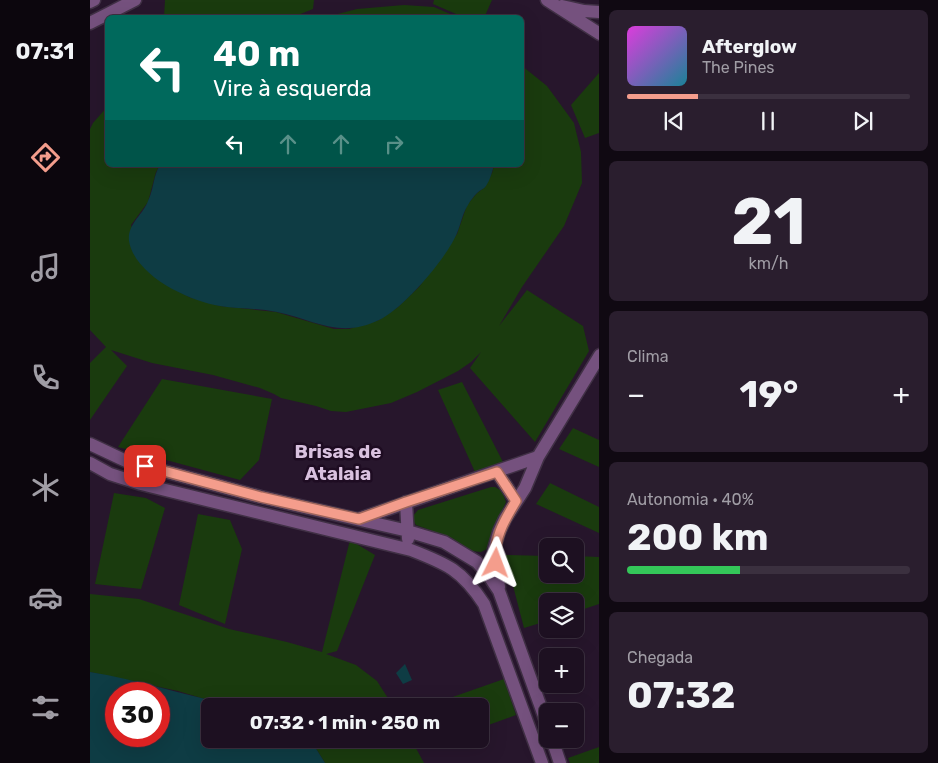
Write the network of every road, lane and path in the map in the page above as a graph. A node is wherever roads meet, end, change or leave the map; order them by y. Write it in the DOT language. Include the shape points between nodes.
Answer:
graph roads {
  1 [pos="94,0"];
  2 [pos="135,0"];
  3 [pos="90,2"];
  4 [pos="551,2"];
  5 [pos="599,12"];
  6 [pos="105,15"];
  7 [pos="106,15"];
  8 [pos="90,23"];
  9 [pos="599,34"];
  10 [pos="599,355"];
  11 [pos="90,444"];
  12 [pos="538,457"];
  13 [pos="90,463"];
  14 [pos="497,472"];
  15 [pos="516,501"];
  16 [pos="406,502"];
  17 [pos="359,519"];
  18 [pos="407,531"];
  19 [pos="494,549"];
  20 [pos="411,550"];
  21 [pos="477,562"];
  22 [pos="456,571"];
  23 [pos="499,591"];
  24 [pos="539,703"];
  25 [pos="555,748"];
  26 [pos="542,763"];
  27 [pos="560,763"];
  1 -- 3 [label="street"];
  2 -- 7 [label="street"];
  4 -- 5 [label="street"];
  4 -- 9 [label="street"];
  6 -- 8 [label="street"];
  10 -- 12 [label="street"];
  11 -- 17 [label="street" via="126,461"];
  12 -- 14 [label="street"];
  12 -- 15 [label="street"];
  13 -- 20 [label="street" via="110,474 141,484"];
  14 -- 15 [label="street"];
  14 -- 16 [label="street"];
  15 -- 19 [label="street"];
  16 -- 17 [label="street"];
  16 -- 18 [label="street"];
  17 -- 18 [label="street"];
  18 -- 20 [label="street"];
  18 -- 21 [label="street" via="444,542"];
  19 -- 21 [label="street"];
  19 -- 23 [label="street"];
  20 -- 22 [label="street"];
  21 -- 22 [label="street"];
  21 -- 23 [label="street"];
  22 -- 26 [label="street" via="474,588 484,604"];
  23 -- 24 [label="street"];
  25 -- 27 [label="street"];
}
